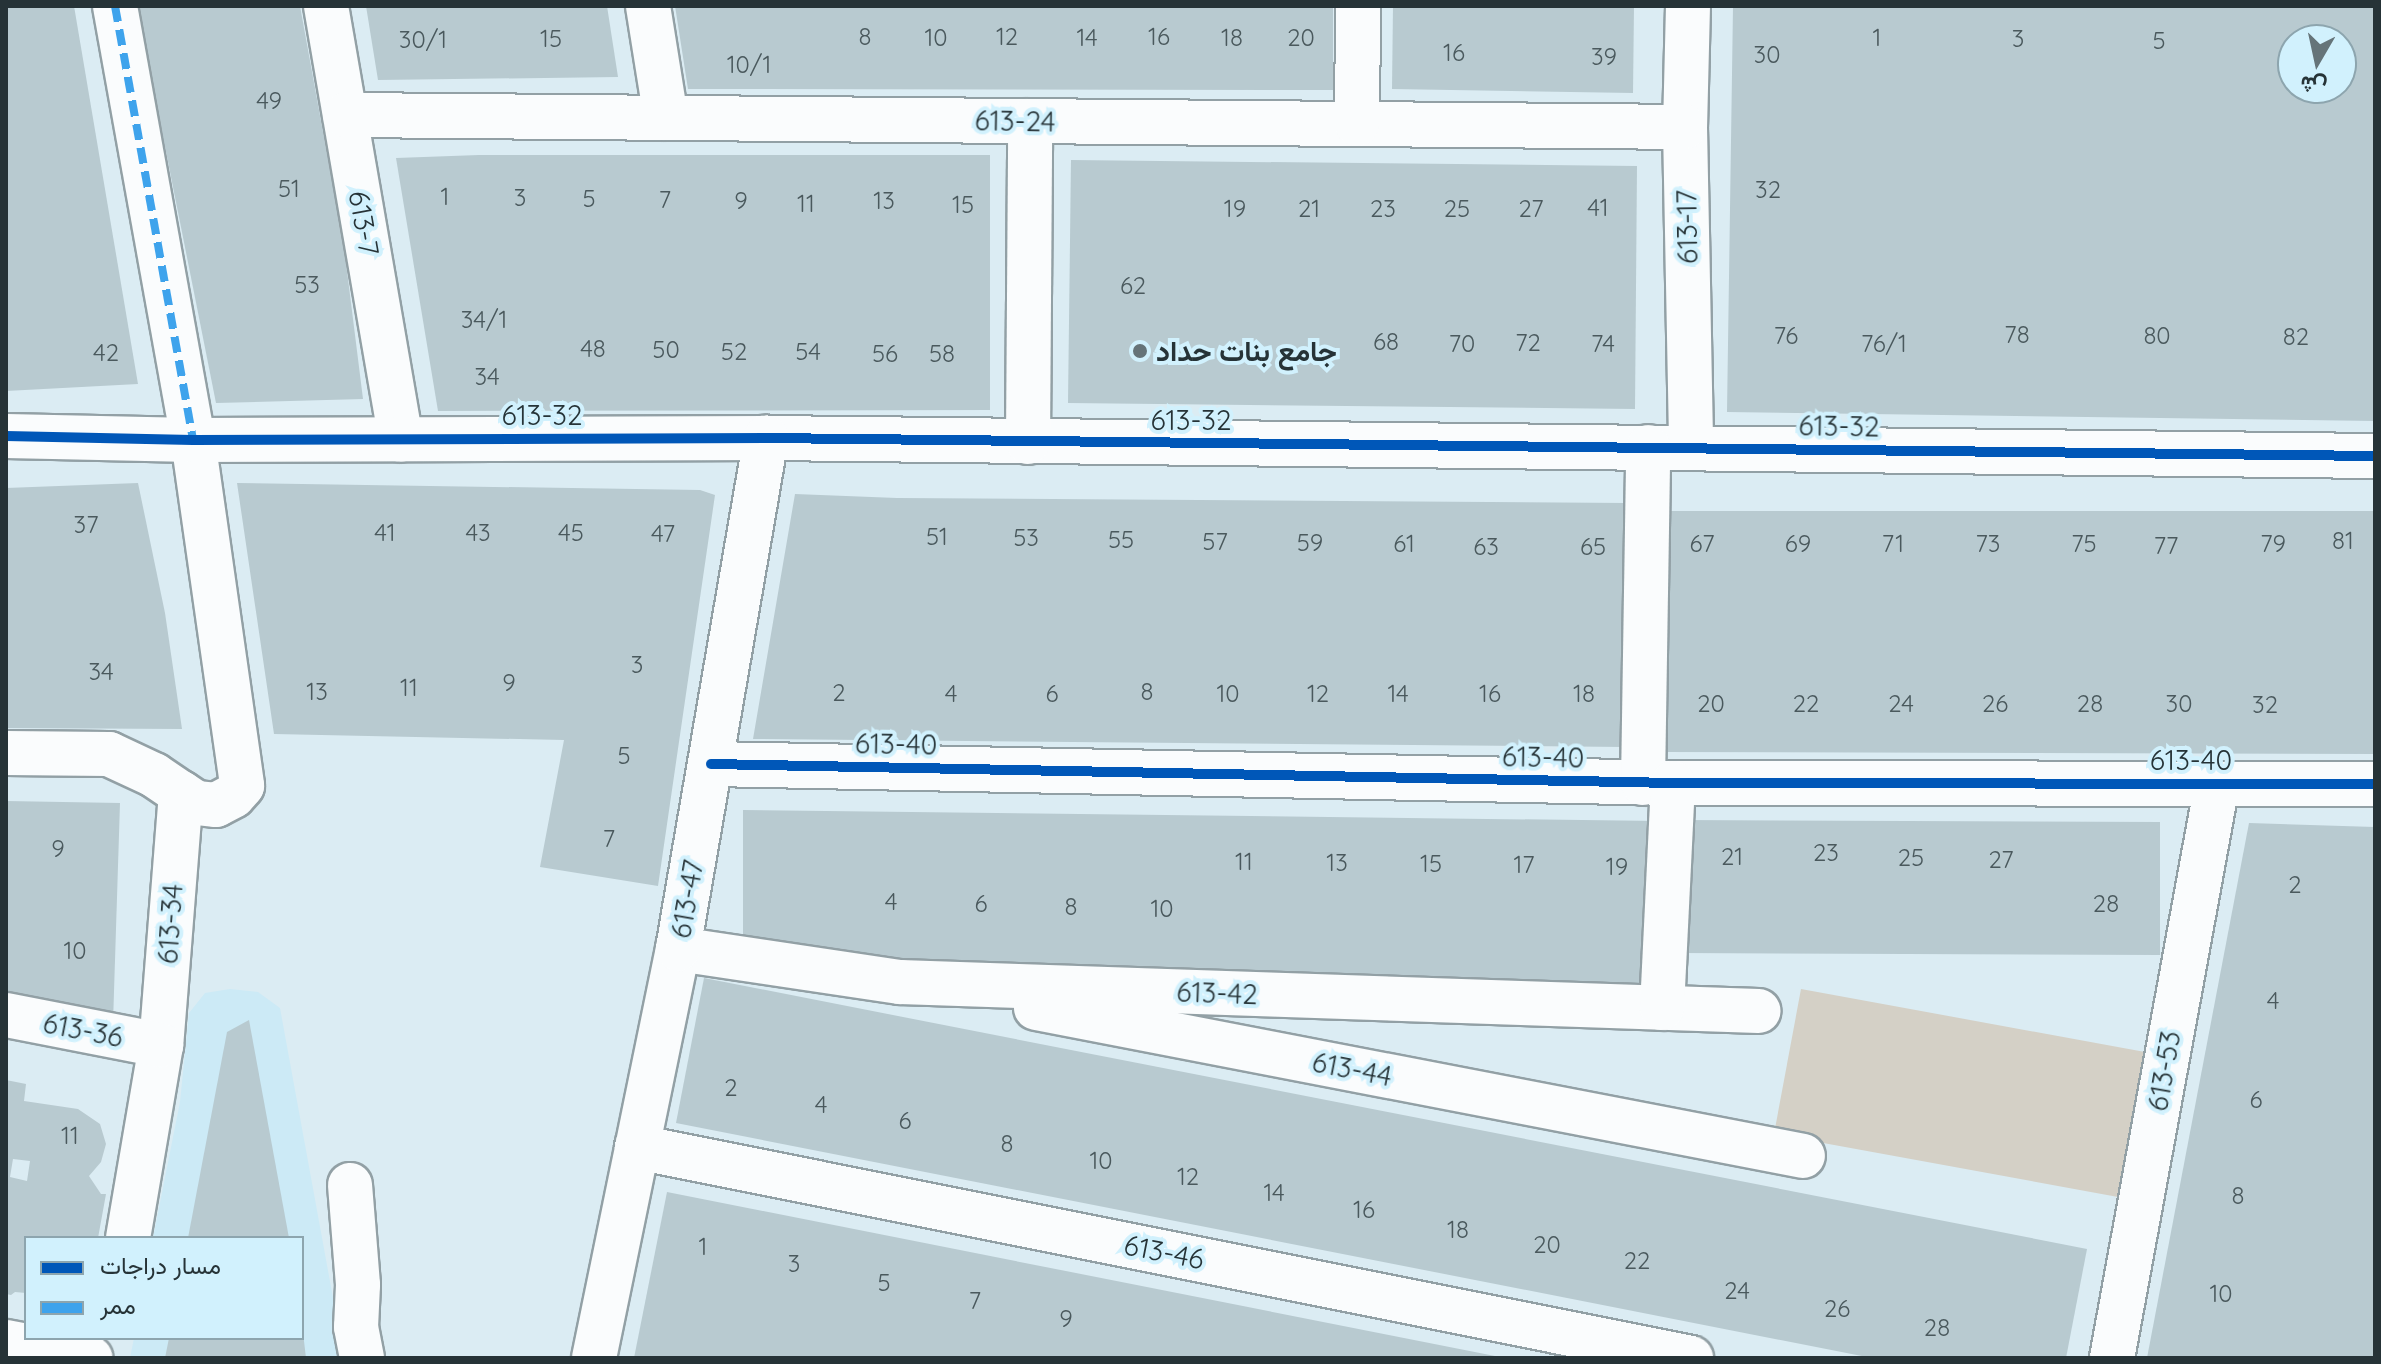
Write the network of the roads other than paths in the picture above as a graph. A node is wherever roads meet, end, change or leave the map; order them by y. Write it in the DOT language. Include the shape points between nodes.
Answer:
graph roads {
  1 [pos="115,6"];
  2 [pos="326,6"];
  3 [pos="648,6"];
  4 [pos="1358,6"];
  5 [pos="1688,6"];
  6 [pos="345,115"];
  7 [pos="666,118"];
  8 [pos="1030,121"];
  9 [pos="1357,124"];
  10 [pos="1685,127"];
  11 [pos="6,436"];
  12 [pos="766,438"];
  13 [pos="193,440"];
  14 [pos="401,440"];
  15 [pos="1028,442"];
  16 [pos="1670,448"];
  17 [pos="2375,456"];
  18 [pos="6,753"];
  19 [pos="711,764"];
  20 [pos="1658,783"];
  21 [pos="2217,784"];
  22 [pos="2375,784"];
  23 [pos="181,793"];
  24 [pos="678,949"];
  25 [pos="900,982"];
  26 [pos="1662,1008"];
  27 [pos="1759,1011"];
  28 [pos="6,1015"];
  29 [pos="161,1045"];
  30 [pos="637,1147"];
  31 [pos="1803,1156"];
  32 [pos="350,1185"];
  33 [pos="128,1236"];
  34 [pos="6,1342"];
  35 [pos="90,1358"];
  36 [pos="362,1358"];
  37 [pos="594,1358"];
  38 [pos="1691,1358"];
  39 [pos="2112,1358"];
  1 -- 13 [label="street"];
  2 -- 6 [label="street, 613-7"];
  3 -- 7 [label="street"];
  4 -- 9 [label="street"];
  5 -- 10 [label="street, 613-17"];
  6 -- 7 [label="street, 613-24"];
  6 -- 14 [label="street, 613-7"];
  7 -- 8 [label="street, 613-24"];
  8 -- 9 [label="street, 613-24"];
  8 -- 15 [label="street"];
  9 -- 10 [label="street, 613-24"];
  10 -- 16 [label="street, 613-17"];
  11 -- 13 [label="street, 613-32"];
  12 -- 14 [label="street, 613-32"];
  12 -- 15 [label="street, 613-32"];
  12 -- 19 [label="street, 613-47"];
  13 -- 14 [label="street, 613-32"];
  13 -- 23 [label="street" via="242,786 216,805 196,803"];
  15 -- 16 [label="street, 613-32"];
  16 -- 17 [label="street, 613-32"];
  16 -- 20 [label="street, 613-17"];
  18 -- 23 [label="street" via="109,754"];
  19 -- 20 [label="street, 613-40"];
  19 -- 24 [label="street, 613-47"];
  20 -- 21 [label="street, 613-40"];
  20 -- 26 [label="street, 613-17"];
  21 -- 22 [label="street, 613-40"];
  21 -- 39 [label="street, 613-53"];
  23 -- 29 [label="street, 613-34"];
  24 -- 25 [label="street, 613-42"];
  24 -- 30 [label="street, 613-47"];
  25 -- 26 [label="street, 613-42"];
  25 -- 31 [label="street, 613-44"];
  26 -- 27 [label="street, 613-42"];
  28 -- 29 [label="street, 613-36"];
  29 -- 33 [label="street, 613-34"];
  30 -- 37 [label="street, 613-47"];
  30 -- 38 [label="street, 613-46"];
  32 -- 36 [label="street"];
  34 -- 35 [label="street"];
}
